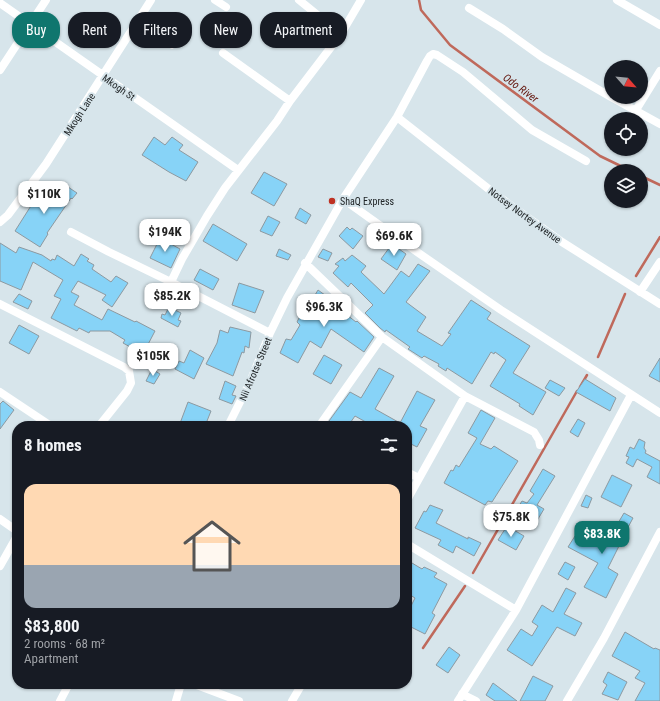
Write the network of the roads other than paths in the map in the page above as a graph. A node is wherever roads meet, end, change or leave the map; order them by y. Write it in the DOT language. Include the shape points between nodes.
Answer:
graph roads {
  1 [pos="46,0"];
  2 [pos="151,0"];
  3 [pos="215,0"];
  4 [pos="299,0"];
  5 [pos="361,0"];
  6 [pos="617,0"];
  7 [pos="0,3"];
  8 [pos="226,7"];
  9 [pos="469,8"];
  10 [pos="13,12"];
  11 [pos="38,12"];
  12 [pos="144,12"];
  13 [pos="314,12"];
  14 [pos="347,24"];
  15 [pos="660,25"];
  16 [pos="129,35"];
  17 [pos="60,45"];
  18 [pos="14,48"];
  19 [pos="330,48"];
  20 [pos="223,53"];
  21 [pos="0,70"];
  22 [pos="660,71"];
  23 [pos="103,76"];
  24 [pos="604,93"];
  25 [pos="290,101"];
  26 [pos="624,104"];
  27 [pos="636,110"];
  28 [pos="397,117"];
  29 [pos="660,124"];
  30 [pos="586,161"];
  31 [pos="238,170"];
  32 [pos="343,199"];
  33 [pos="0,222"];
  34 [pos="72,232"];
  35 [pos="660,262"];
  36 [pos="305,263"];
  37 [pos="171,282"];
  38 [pos="640,292"];
  39 [pos="0,304"];
  40 [pos="660,304"];
  41 [pos="270,333"];
  42 [pos="382,337"];
  43 [pos="0,392"];
  44 [pos="631,395"];
  45 [pos="465,396"];
  46 [pos="660,413"];
  47 [pos="44,421"];
  48 [pos="103,421"];
  49 [pos="230,421"];
  50 [pos="323,421"];
  51 [pos="540,445"];
  52 [pos="412,474"];
  53 [pos="420,478"];
  54 [pos="412,492"];
  55 [pos="0,519"];
  56 [pos="12,527"];
  57 [pos="660,532"];
  58 [pos="12,545"];
  59 [pos="412,547"];
  60 [pos="0,566"];
  61 [pos="516,610"];
  62 [pos="66,689"];
  63 [pos="180,689"];
  64 [pos="207,689"];
  65 [pos="299,689"];
  66 [pos="460,697"];
  67 [pos="60,701"];
  68 [pos="176,701"];
  69 [pos="239,701"];
  70 [pos="292,701"];
  71 [pos="476,701"];
  72 [pos="567,701"];
  1 -- 11 [label="street"];
  2 -- 12 [label="street, Mkogh Lane"];
  3 -- 8 [label="street"];
  4 -- 13 [label="street"];
  5 -- 14 [label="street"];
  6 -- 15 [label="street"];
  7 -- 10 [label="street, Mkogh St"];
  9 -- 24 [label="street" via="542,57"];
  16 -- 23 [label="street, Mkogh Lane"];
  17 -- 23 [label="street, Mkogh St"];
  18 -- 21 [label="street"];
  19 -- 25 [label="street"];
  20 -- 25 [label="street"];
  22 -- 27 [label="street"];
  23 -- 31 [label="street, Mkogh St"];
  23 -- 33 [label="street, Mkogh Lane" via="46,164"];
  25 -- 31 [label="street" via="277,122"];
  26 -- 27 [label="street"];
  27 -- 29 [label="street"];
  28 -- 30 [label="street, Nii Afrotse Street" via="433,54 462,72 532,130"];
  28 -- 32 [label="street, Nii Afrotse Street"];
  28 -- 38 [label="street, Notsey Nortey Avenue" via="495,194 562,242"];
  31 -- 37 [label="street" via="207,216"];
  32 -- 36 [label="street, Nii Afrotse Street"];
  32 -- 44 [label="street" via="476,293"];
  34 -- 37 [label="street"];
  35 -- 38 [label="street"];
  36 -- 41 [label="street, Nii Afrotse Street"];
  36 -- 42 [label="street"];
  37 -- 41 [label="street"];
  38 -- 40 [label="street, Notsey Nortey Avenue"];
  39 -- 48 [label="street" via="129,371 131,383 127,391"];
  41 -- 49 [label="street, Nii Afrotse Street"];
  42 -- 45 [label="street"];
  42 -- 50 [label="street"];
  43 -- 47 [label="street"];
  44 -- 46 [label="street"];
  44 -- 61 [label="street"];
  45 -- 51 [label="street" via="534,432"];
  45 -- 53 [label="street"];
  52 -- 53 [label="street"];
  53 -- 54 [label="street"];
  55 -- 56 [label="street"];
  57 -- 72 [label="street" via="604,638"];
  58 -- 60 [label="street"];
  59 -- 61 [label="street"];
  61 -- 66 [label="street"];
  62 -- 67 [label="street"];
  63 -- 68 [label="street"];
  64 -- 69 [label="street"];
  65 -- 70 [label="street"];
  66 -- 71 [label="street"];
}
